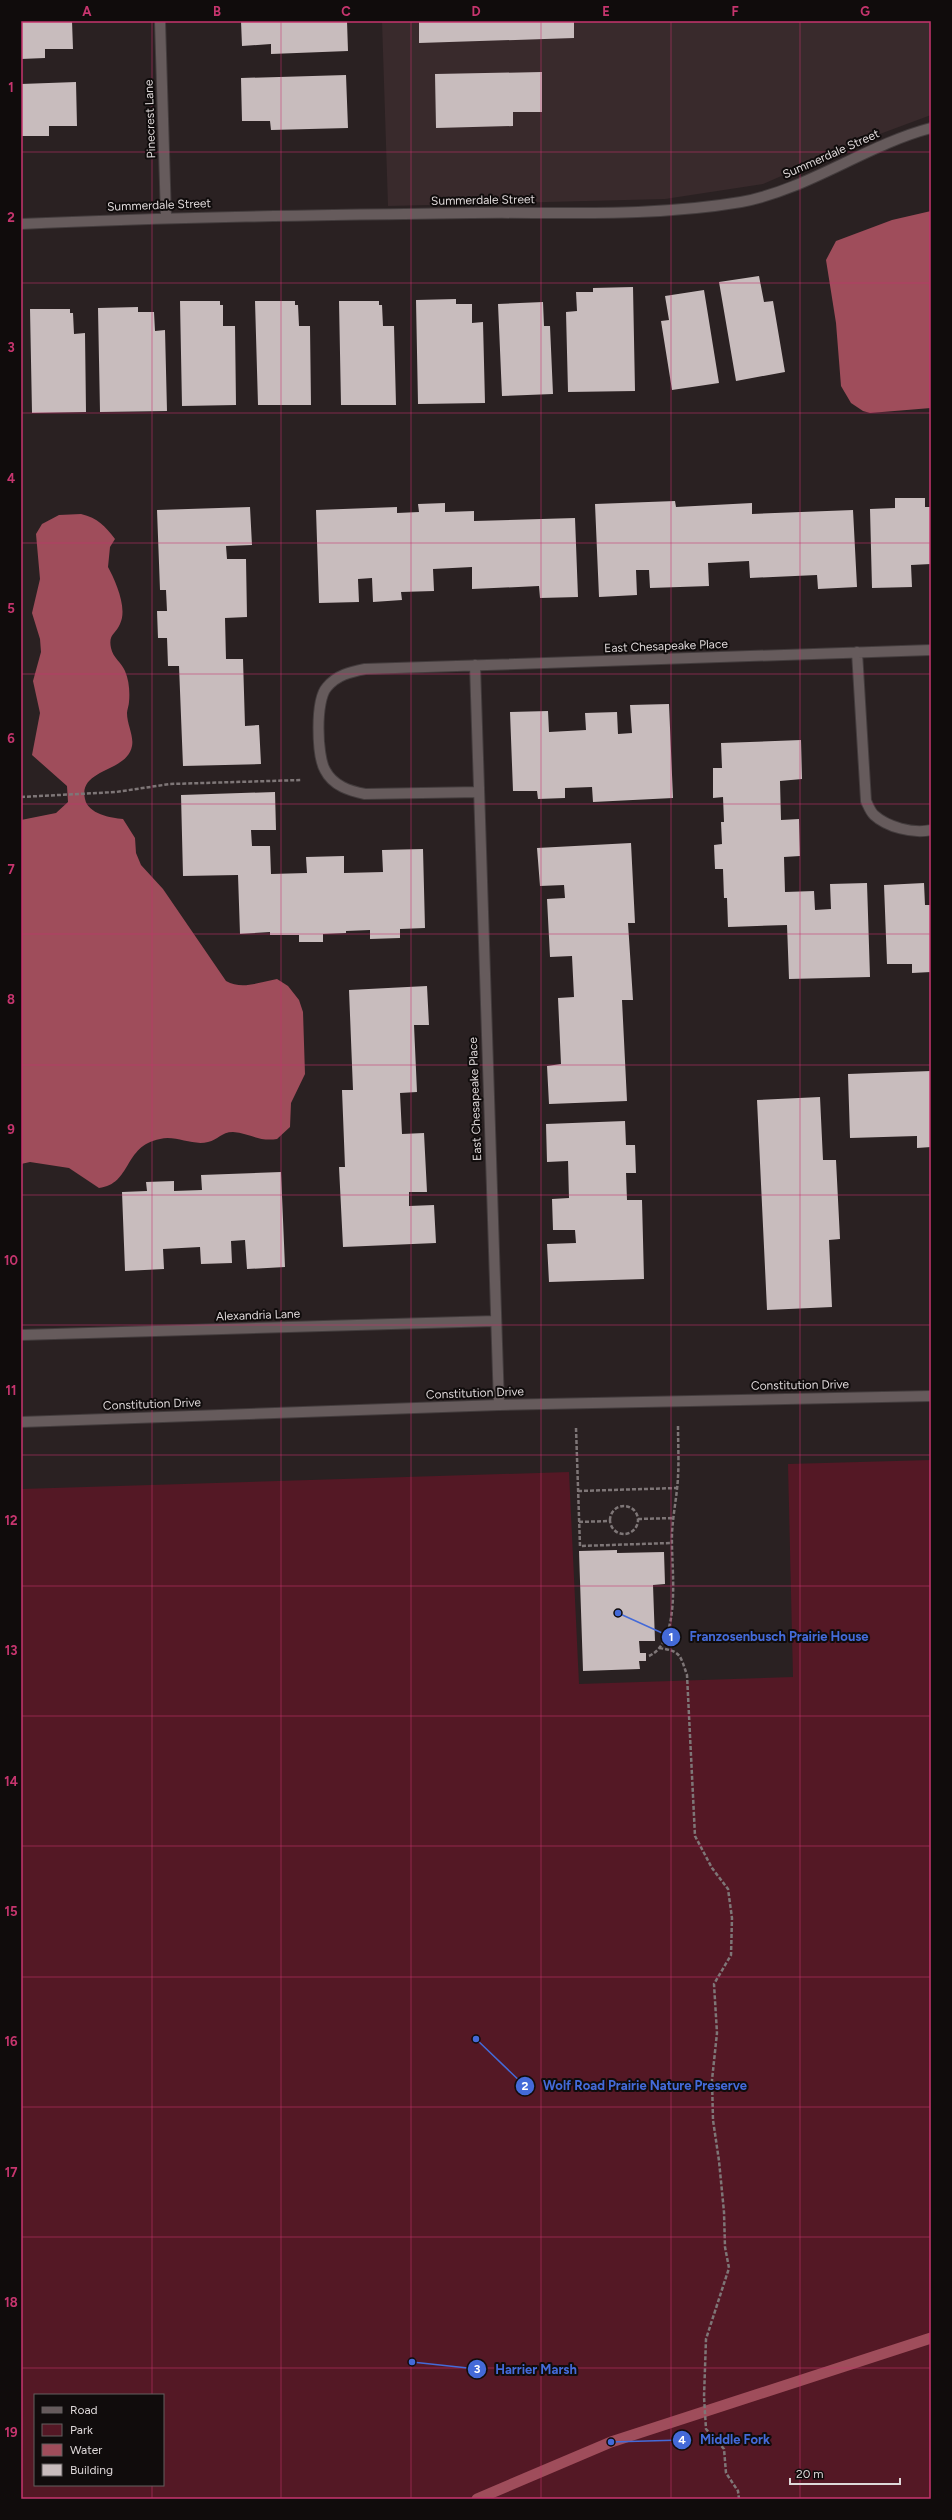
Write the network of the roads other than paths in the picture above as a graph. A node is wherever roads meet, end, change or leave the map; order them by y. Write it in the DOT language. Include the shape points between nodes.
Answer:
graph roads {
  1 [pos="160,21"];
  2 [pos="931,128"];
  3 [pos="166,217"];
  4 [pos="21,224"];
  5 [pos="931,650"];
  6 [pos="857,652"];
  7 [pos="475,665"];
  8 [pos="479,792"];
  9 [pos="931,830"];
  10 [pos="495,1321"];
  11 [pos="21,1335"];
  12 [pos="931,1396"];
  13 [pos="498,1404"];
  14 [pos="21,1422"];
  1 -- 3 [label="street, Pinecrest Lane"];
  2 -- 3 [label="street, Summerdale Street" via="905,135 804,182 742,202 649,211"];
  3 -- 4 [label="street, Summerdale Street"];
  5 -- 6 [label="street, East Chesapeake Place"];
  6 -- 7 [label="street, East Chesapeake Place"];
  6 -- 9 [label="street" via="866,801 873,814 889,824 907,830"];
  7 -- 8 [label="street, East Chesapeake Place"];
  7 -- 8 [label="street, East Chesapeake Place" via="364,669 349,672 326,688 319,712 321,759 325,770 332,779 350,791 366,794"];
  8 -- 10 [label="street, East Chesapeake Place"];
  10 -- 11 [label="street, Alexandria Lane"];
  10 -- 13 [label="street, East Chesapeake Place"];
  12 -- 13 [label="street, Constitution Drive"];
  13 -- 14 [label="street, Constitution Drive"];
}
